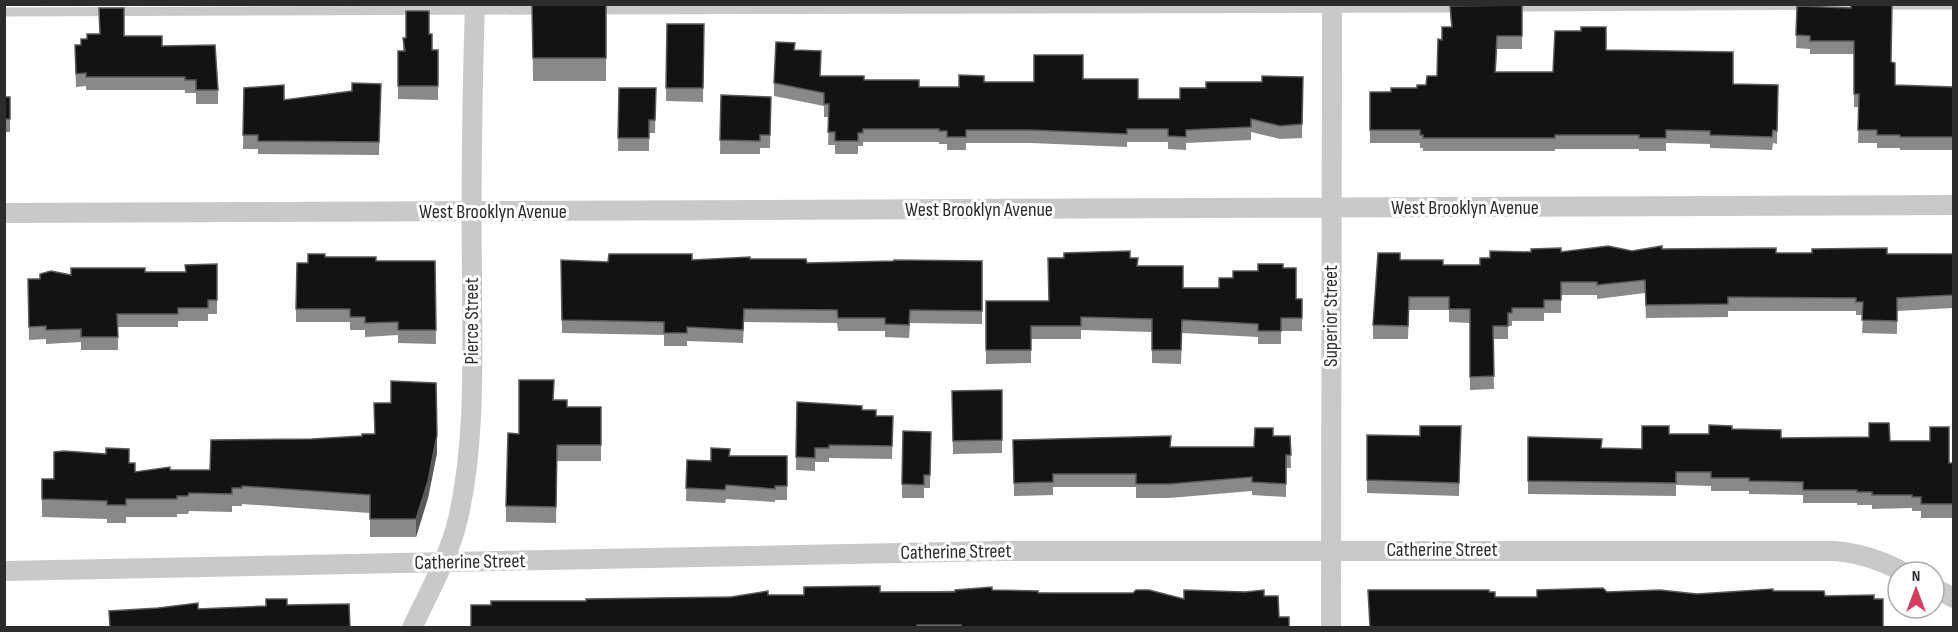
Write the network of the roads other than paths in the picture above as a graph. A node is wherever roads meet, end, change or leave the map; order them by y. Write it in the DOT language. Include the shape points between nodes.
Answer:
graph roads {
  1 [pos="1953,5"];
  2 [pos="474,7"];
  3 [pos="1332,7"];
  4 [pos="1475,8"];
  5 [pos="1499,8"];
  6 [pos="558,10"];
  7 [pos="582,10"];
  8 [pos="4,12"];
  9 [pos="1953,205"];
  10 [pos="1332,208"];
  11 [pos="471,212"];
  12 [pos="4,213"];
  13 [pos="1330,550"];
  14 [pos="443,562"];
  15 [pos="1886,563"];
  16 [pos="4,571"];
  17 [pos="412,627"];
  18 [pos="1330,627"];
  1 -- 5 [label="lane"];
  2 -- 6 [label="lane"];
  2 -- 8 [label="lane"];
  2 -- 11 [label="street, Pierce Street"];
  3 -- 4 [label="lane"];
  3 -- 7 [label="lane"];
  3 -- 10 [label="street, Superior Street"];
  9 -- 10 [label="street, West Brooklyn Avenue"];
  10 -- 11 [label="street, West Brooklyn Avenue"];
  10 -- 13 [label="street, Superior Street"];
  11 -- 12 [label="street, West Brooklyn Avenue"];
  11 -- 14 [label="street, Pierce Street" via="472,405 467,472 458,521"];
  13 -- 14 [label="street, Catherine Street" via="997,551"];
  13 -- 15 [label="street, Catherine Street" via="1835,551 1858,552"];
  13 -- 18 [label="street, Superior Street"];
  14 -- 16 [label="street, Catherine Street"];
  14 -- 17 [label="street, Pierce Street"];
}
